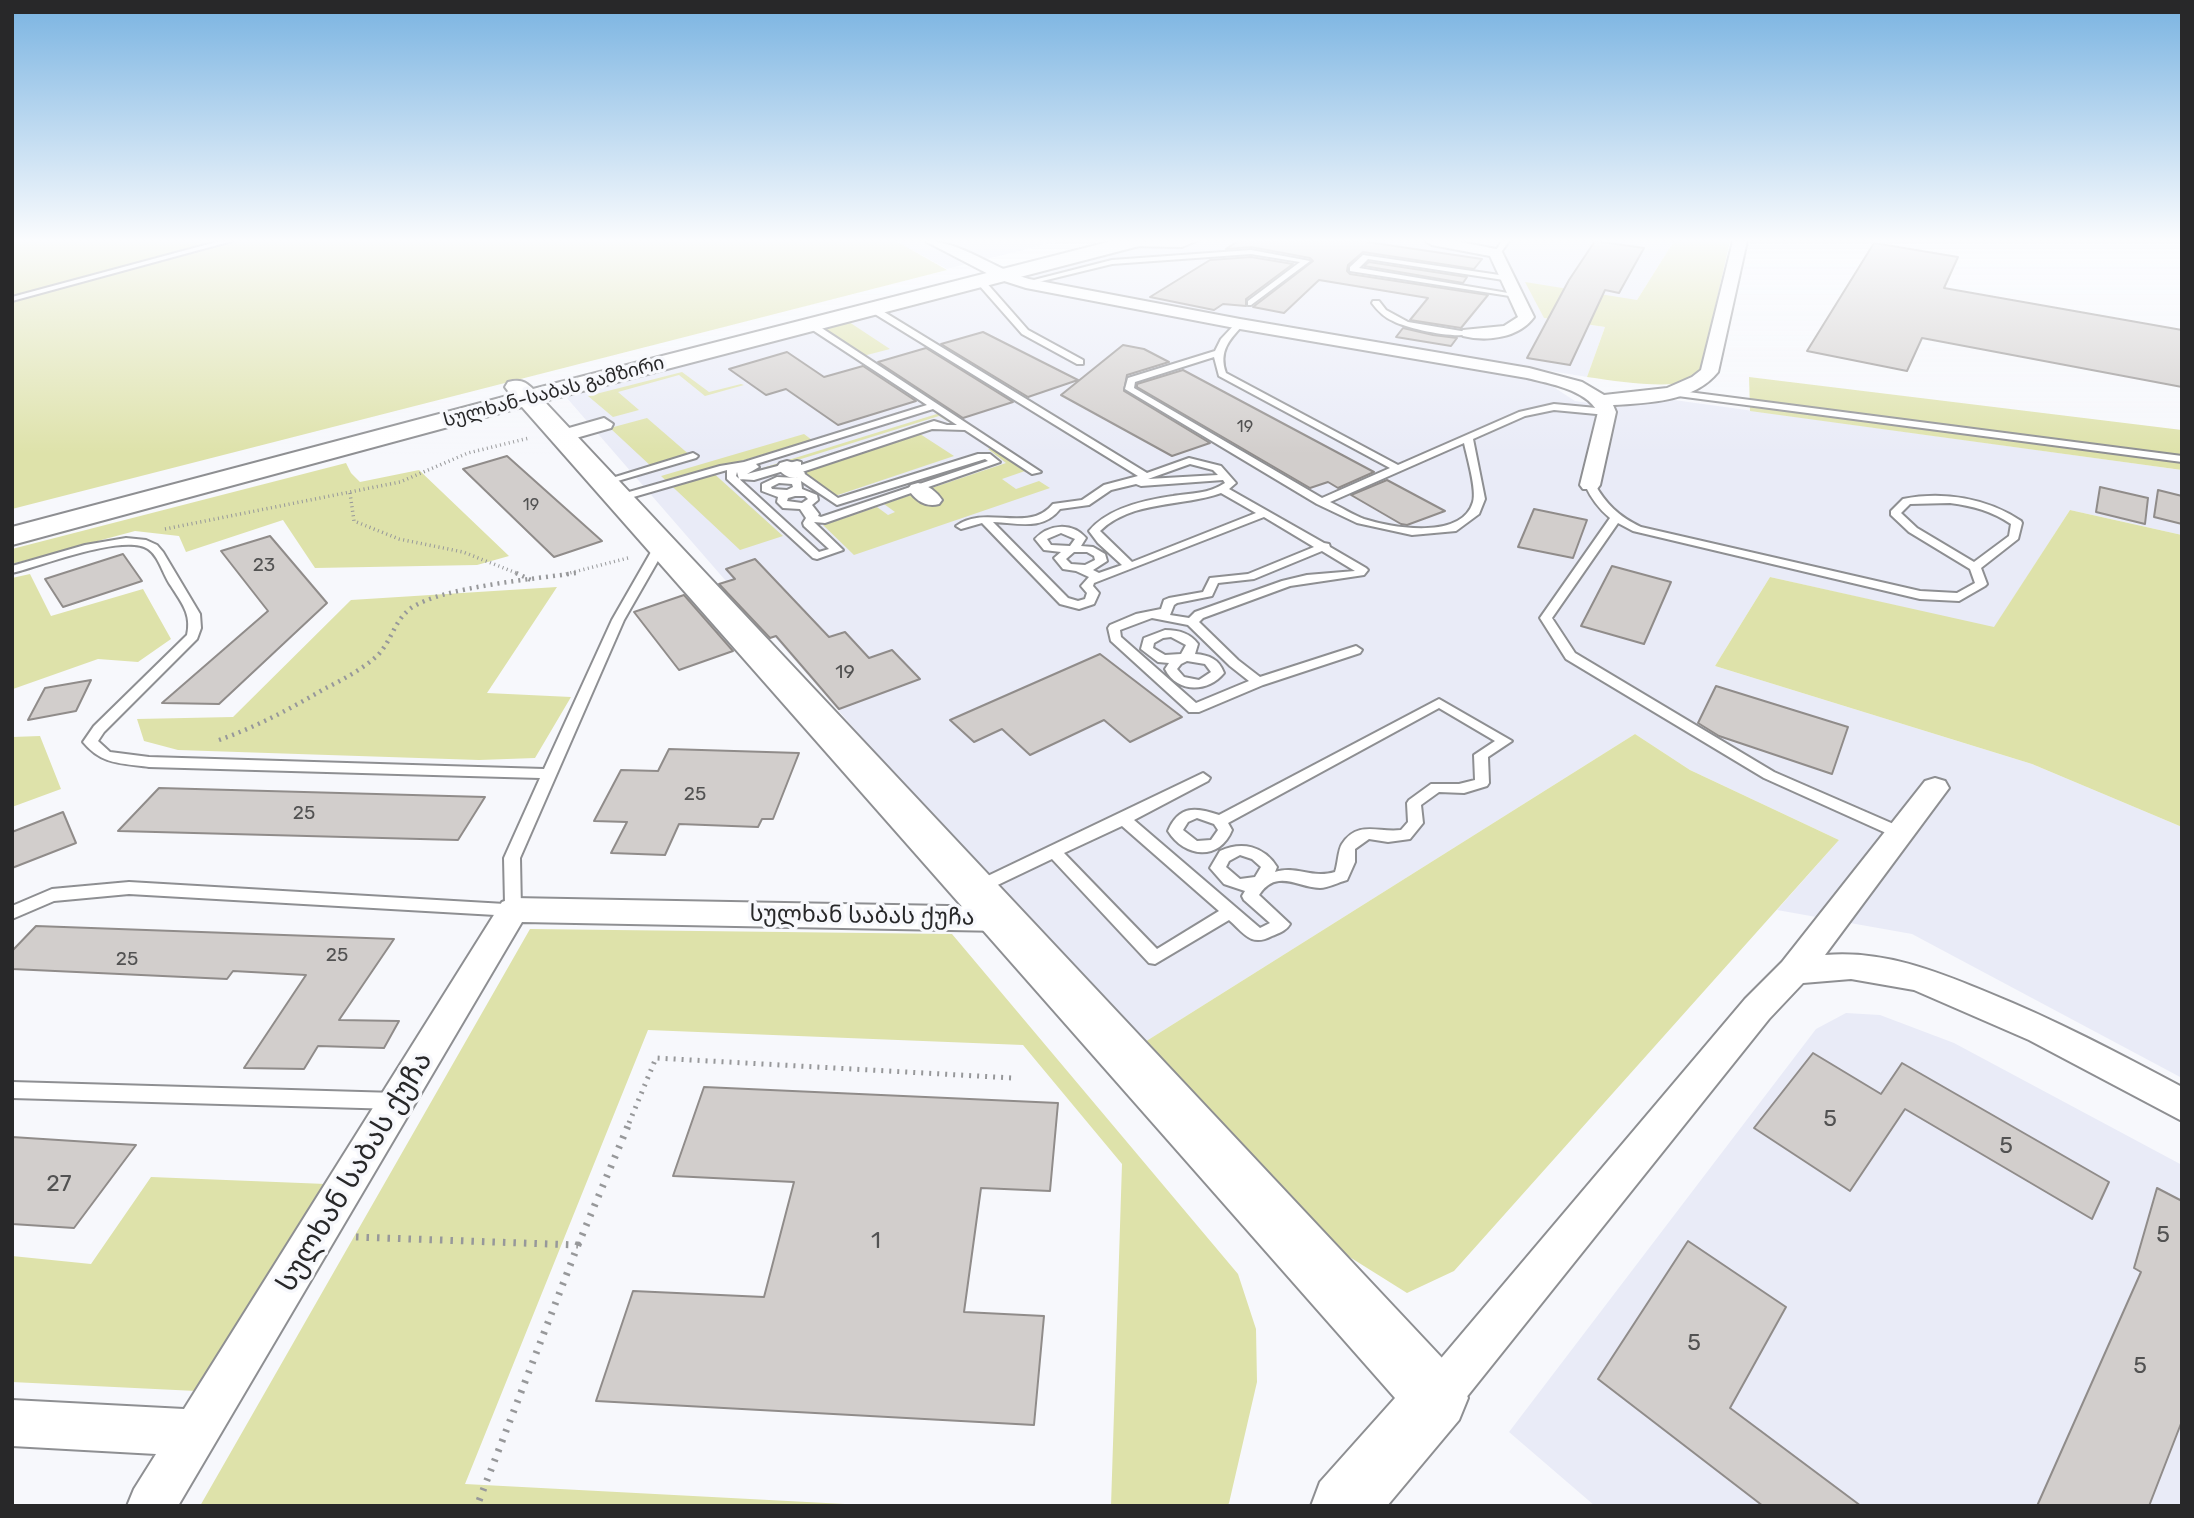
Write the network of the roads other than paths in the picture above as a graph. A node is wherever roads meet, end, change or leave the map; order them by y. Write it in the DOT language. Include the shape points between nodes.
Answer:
graph roads {
  1 [pos="856,312"];
  2 [pos="862,312"];
  3 [pos="878,312"];
  4 [pos="1015,312"];
  5 [pos="1178,312"];
  6 [pos="1383,312"];
  7 [pos="1524,312"];
  8 [pos="1723,312"];
  9 [pos="1240,324"];
  10 [pos="811,325"];
  11 [pos="1469,332"];
  12 [pos="1217,353"];
  13 [pos="1080,362"];
  14 [pos="523,393"];
  15 [pos="1673,393"];
  16 [pos="1604,406"];
  17 [pos="936,408"];
  18 [pos="604,424"];
  19 [pos="966,427"];
  20 [pos="560,433"];
  21 [pos="855,433"];
  22 [pos="981,437"];
  23 [pos="1468,439"];
  24 [pos="694,456"];
  25 [pos="991,457"];
  26 [pos="2182,459"];
  27 [pos="743,465"];
  28 [pos="1399,469"];
  29 [pos="1036,472"];
  30 [pos="1145,477"];
  31 [pos="1227,477"];
  32 [pos="791,478"];
  33 [pos="1126,484"];
  34 [pos="1590,485"];
  35 [pos="611,490"];
  36 [pos="1223,490"];
  37 [pos="1321,502"];
  38 [pos="877,503"];
  39 [pos="891,513"];
  40 [pos="1265,513"];
  41 [pos="12,516"];
  42 [pos="813,519"];
  43 [pos="984,519"];
  44 [pos="1615,519"];
  45 [pos="961,526"];
  46 [pos="12,536"];
  47 [pos="661,545"];
  48 [pos="1325,546"];
  49 [pos="1129,567"];
  50 [pos="1975,567"];
  51 [pos="12,569"];
  52 [pos="1080,569"];
  53 [pos="1099,577"];
  54 [pos="1154,616"];
  55 [pos="1192,622"];
  56 [pos="1356,650"];
  57 [pos="1210,681"];
  58 [pos="1258,681"];
  59 [pos="1227,695"];
  60 [pos="551,774"];
  61 [pos="1203,778"];
  62 [pos="1934,788"];
  63 [pos="1124,819"];
  64 [pos="1220,821"];
  65 [pos="1900,833"];
  66 [pos="1054,852"];
  67 [pos="988,904"];
  68 [pos="513,910"];
  69 [pos="1230,912"];
  70 [pos="12,913"];
  71 [pos="1794,971"];
  72 [pos="12,1090"];
  73 [pos="398,1101"];
  74 [pos="2182,1105"];
  75 [pos="1437,1398"];
  76 [pos="12,1423"];
  77 [pos="197,1433"];
  78 [pos="151,1506"];
  79 [pos="1345,1506"];
  1 -- 14 [label="main road, სულხან-საბას გამზირი"];
  2 -- 10 [label="main road, სულხან-საბას გამზირი"];
  3 -- 30 [label="lane"];
  4 -- 13 [label="lane" via="1025,332"];
  5 -- 9 [label="street"];
  6 -- 11 [label="lane" via="1427,328"];
  7 -- 11 [label="street" via="1526,317 1518,327"];
  8 -- 15 [label="street" via="1709,372 1696,385"];
  9 -- 12 [label="lane"];
  9 -- 16 [label="street" via="1529,373 1576,386"];
  10 -- 14 [label="main road, სულხან-საბას გამზირი"];
  10 -- 17 [label="lane"];
  12 -- 28 [label="lane" via="1222,374"];
  12 -- 37 [label="lane" via="1130,380 1129,388"];
  14 -- 20 [label="main road"];
  14 -- 41 [label="main road, სულხან-საბას გამზირი"];
  14 -- 46 [label="main road, სულხან-საბას გამზირი"];
  15 -- 16 [label="street"];
  15 -- 26 [label="lane"];
  16 -- 23 [label="lane" via="1553,407 1522,414"];
  16 -- 34 [label="street"];
  17 -- 19 [label="lane"];
  17 -- 21 [label="lane"];
  18 -- 20 [label="street"];
  19 -- 22 [label="lane"];
  19 -- 32 [label="lane" via="931,426 804,466"];
  20 -- 35 [label="main road"];
  21 -- 27 [label="lane"];
  21 -- 32 [label="lane" via="741,474"];
  22 -- 25 [label="lane" via="975,446"];
  22 -- 29 [label="lane"];
  23 -- 28 [label="lane"];
  23 -- 37 [label="lane" via="1480,499 1474,514 1452,529 1412,532 1361,521"];
  24 -- 35 [label="lane"];
  25 -- 32 [label="lane" via="978,457 847,500 834,501"];
  25 -- 38 [label="lane" via="995,461 989,466 925,494"];
  27 -- 35 [label="lane"];
  27 -- 42 [label="lane" via="731,477 778,522 817,556 837,550 809,526"];
  28 -- 37 [label="lane"];
  30 -- 31 [label="lane" via="1189,461 1217,468"];
  30 -- 33 [label="lane"];
  31 -- 33 [label="lane"];
  31 -- 36 [label="lane" via="1231,483"];
  32 -- 42 [label="lane" via="782,502 803,506"];
  33 -- 43 [label="lane" via="1098,491 1085,503 1057,506 1041,520"];
  34 -- 44 [label="lane" via="1598,505"];
  35 -- 47 [label="main road"];
  36 -- 40 [label="lane"];
  36 -- 49 [label="lane" via="1150,504 1098,526 1094,531 1097,537 1126,558"];
  38 -- 39 [label="lane"];
  38 -- 42 [label="lane" via="826,520"];
  40 -- 48 [label="lane"];
  40 -- 49 [label="lane"];
  43 -- 45 [label="lane"];
  43 -- 53 [label="lane" via="1064,601 1079,605 1090,601 1093,593 1087,586"];
  44 -- 50 [label="lane" via="1637,529 1920,595 1959,597 1981,584"];
  44 -- 65 [label="lane" via="1546,618 1570,656 1769,775"];
  47 -- 60 [label="lane" via="618,620"];
  47 -- 67 [label="main road"];
  48 -- 54 [label="lane" via="1250,577 1214,580 1208,594 1178,598 1168,603 1166,612"];
  48 -- 55 [label="lane" via="1352,562 1360,573 1281,584 1199,615"];
  49 -- 53 [label="lane"];
  50 -- 50 [label="lane" via="1913,530 1895,513 1907,501 1937,498 2001,510 2017,523 2014,537"];
  51 -- 60 [label="lane" via="104,544 135,541 154,547 194,611 197,624 193,636 90,743 106,756 172,763"];
  52 -- 52 [label="lane" via="1067,567 1060,561 1062,554 1089,549 1101,557 1098,564"];
  52 -- 53 [label="lane"];
  54 -- 55 [label="lane"];
  54 -- 59 [label="lane" via="1114,628 1115,638 1194,709"];
  55 -- 58 [label="lane"];
  56 -- 58 [label="lane"];
  57 -- 57 [label="lane" via="1196,685 1175,677 1172,665 1183,658 1203,658 1214,664 1218,673"];
  57 -- 59 [label="lane"];
  58 -- 59 [label="lane"];
  60 -- 68 [label="lane" via="512,858"];
  61 -- 63 [label="lane"];
  62 -- 65 [label="street"];
  63 -- 66 [label="lane"];
  63 -- 69 [label="lane"];
  64 -- 69 [label="lane" via="1439,703 1505,741 1481,755 1482,783 1467,789 1436,787 1414,803 1416,823 1405,835 1366,833 1348,847 1341,876 1320,882 1287,874 1259,883 1250,897 1282,924 1258,936"];
  65 -- 71 [label="street"];
  66 -- 67 [label="lane"];
  66 -- 69 [label="lane" via="1155,958"];
  67 -- 68 [label="street, სულხან საბას ქუჩა"];
  67 -- 75 [label="main road"];
  68 -- 70 [label="lane, სულხან საბას ქუჩა" via="129,888 52,895"];
  68 -- 73 [label="street, სულხან საბას ქუჩა"];
  71 -- 74 [label="street" via="1851,966 1919,978 2042,1030"];
  71 -- 75 [label="street" via="1757,1009"];
  72 -- 73 [label="lane"];
  73 -- 77 [label="street, სულხან საბას ქუჩა"];
  75 -- 79 [label="main road"];
  76 -- 77 [label="street"];
  77 -- 78 [label="street, სულხან საბას ქუჩა"];
}
